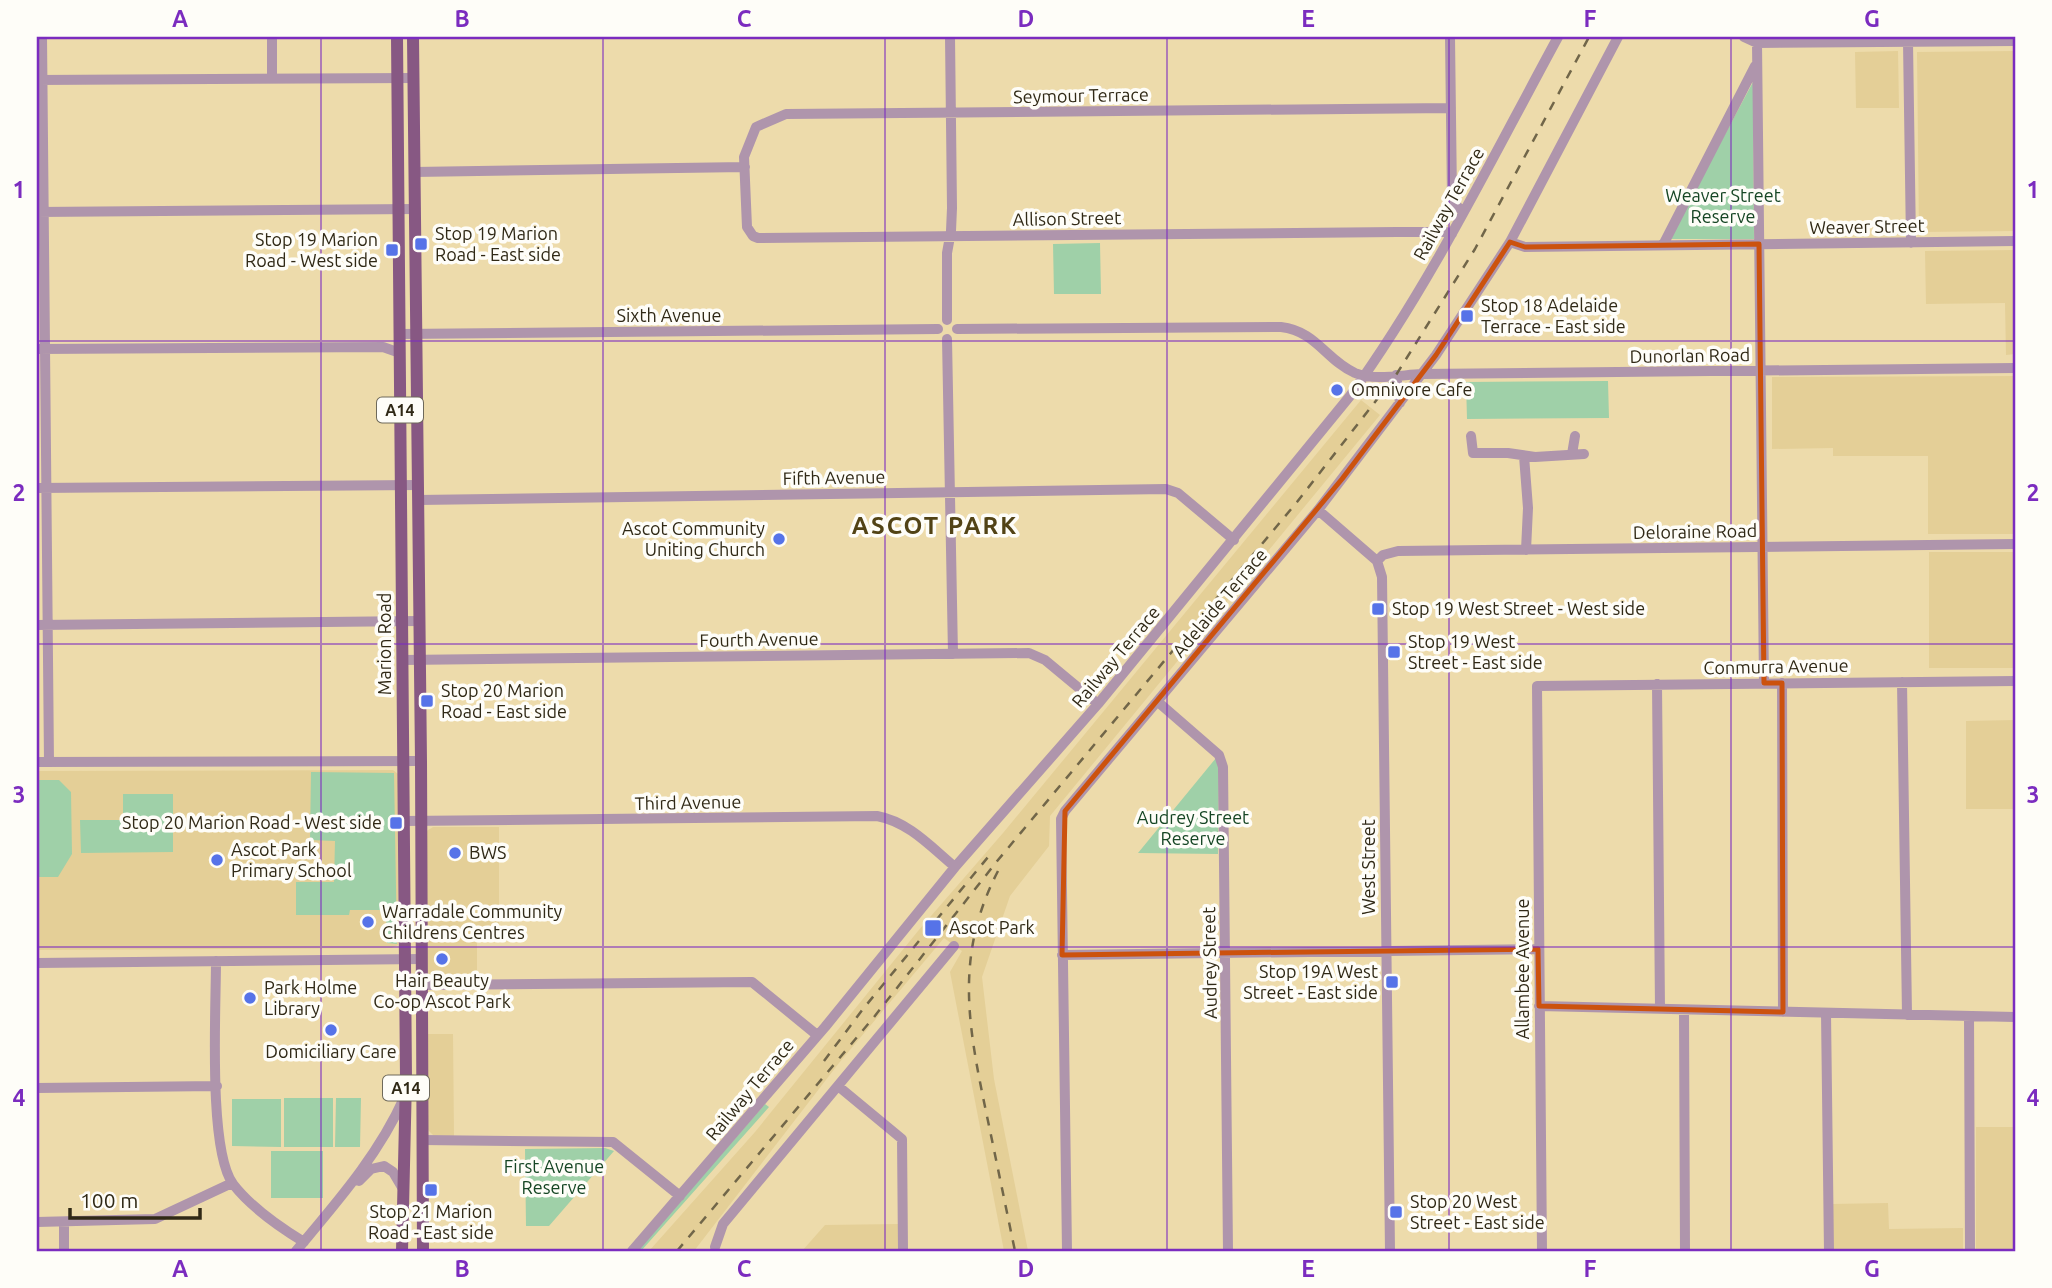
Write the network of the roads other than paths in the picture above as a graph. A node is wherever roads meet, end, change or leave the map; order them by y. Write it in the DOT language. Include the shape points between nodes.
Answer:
graph roads {
  1 [pos="42,37"];
  2 [pos="272,37"];
  3 [pos="397,37"];
  4 [pos="413,37"];
  5 [pos="950,37"];
  6 [pos="1450,37"];
  7 [pos="1558,37"];
  8 [pos="1618,37"];
  9 [pos="1744,37"];
  10 [pos="1990,39"];
  11 [pos="2015,41"];
  12 [pos="1908,42"];
  13 [pos="1757,43"];
  14 [pos="1757,63"];
  15 [pos="272,78"];
  16 [pos="398,78"];
  17 [pos="413,78"];
  18 [pos="40,80"];
  19 [pos="1451,108"];
  20 [pos="951,113"];
  21 [pos="745,167"];
  22 [pos="414,172"];
  23 [pos="399,208"];
  24 [pos="414,209"];
  25 [pos="40,212"];
  26 [pos="1463,212"];
  27 [pos="1452,234"];
  28 [pos="949,236"];
  29 [pos="2015,241"];
  30 [pos="1510,242"];
  31 [pos="1910,243"];
  32 [pos="1759,244"];
  33 [pos="1663,245"];
  34 [pos="947,320"];
  35 [pos="938,329"];
  36 [pos="957,329"];
  37 [pos="400,334"];
  38 [pos="415,334"];
  39 [pos="947,339"];
  40 [pos="41,349"];
  41 [pos="400,353"];
  42 [pos="2015,368"];
  43 [pos="1760,371"];
  44 [pos="1421,374"];
  45 [pos="1364,376"];
  46 [pos="1395,376"];
  47 [pos="1400,404"];
  48 [pos="1471,436"];
  49 [pos="1575,436"];
  50 [pos="1572,454"];
  51 [pos="1584,454"];
  52 [pos="1524,456"];
  53 [pos="401,485"];
  54 [pos="418,485"];
  55 [pos="41,488"];
  56 [pos="951,492"];
  57 [pos="418,500"];
  58 [pos="1318,510"];
  59 [pos="1234,540"];
  60 [pos="2015,544"];
  61 [pos="1762,547"];
  62 [pos="1526,550"];
  63 [pos="1377,561"];
  64 [pos="403,621"];
  65 [pos="419,621"];
  66 [pos="42,625"];
  67 [pos="953,654"];
  68 [pos="403,660"];
  69 [pos="419,660"];
  70 [pos="2015,681"];
  71 [pos="1902,682"];
  72 [pos="1764,683"];
  73 [pos="1782,683"];
  74 [pos="1657,684"];
  75 [pos="1537,686"];
  76 [pos="1158,702"];
  77 [pos="1098,704"];
  78 [pos="403,761"];
  79 [pos="421,761"];
  80 [pos="37,762"];
  81 [pos="49,762"];
  82 [pos="404,821"];
  83 [pos="420,821"];
  84 [pos="955,867"];
  85 [pos="954,946"];
  86 [pos="1538,949"];
  87 [pos="1386,950"];
  88 [pos="1226,954"];
  89 [pos="1062,956"];
  90 [pos="405,959"];
  91 [pos="422,959"];
  92 [pos="216,961"];
  93 [pos="37,963"];
  94 [pos="422,985"];
  95 [pos="1539,1006"];
  96 [pos="1660,1009"];
  97 [pos="1684,1010"];
  98 [pos="1783,1012"];
  99 [pos="1826,1013"];
  100 [pos="1907,1015"];
  101 [pos="1969,1016"];
  102 [pos="2015,1017"];
  103 [pos="817,1035"];
  104 [pos="216,1086"];
  105 [pos="838,1086"];
  106 [pos="37,1087"];
  107 [pos="406,1094"];
  108 [pos="422,1140"];
  109 [pos="232,1183"];
  110 [pos="403,1189"];
  111 [pos="345,1193"];
  112 [pos="680,1196"];
  113 [pos="37,1222"];
  114 [pos="64,1222"];
  115 [pos="304,1242"];
  116 [pos="715,1247"];
  117 [pos="424,1249"];
  118 [pos="64,1251"];
  119 [pos="296,1251"];
  120 [pos="400,1251"];
  121 [pos="632,1251"];
  122 [pos="903,1251"];
  123 [pos="1067,1251"];
  124 [pos="1228,1251"];
  125 [pos="1390,1251"];
  126 [pos="1542,1251"];
  127 [pos="1685,1251"];
  128 [pos="1829,1251"];
  129 [pos="1970,1251"];
  1 -- 18 [label="street"];
  2 -- 15 [label="street"];
  3 -- 16 [label="main road, Marion Road / A14"];
  4 -- 17 [label="main road, Marion Road / A14"];
  5 -- 20 [label="street"];
  6 -- 19 [label="street"];
  7 -- 26 [label="street, Railway Terrace"];
  8 -- 30 [label="street, Adelaide Terrace"];
  9 -- 13 [label="street"];
  10 -- 11 [label="street"];
  10 -- 12 [label="street"];
  12 -- 13 [label="street"];
  12 -- 31 [label="street"];
  13 -- 14 [label="street"];
  14 -- 32 [label="street"];
  14 -- 33 [label="street"];
  15 -- 16 [label="street"];
  15 -- 18 [label="street"];
  16 -- 17 [label="street"];
  16 -- 23 [label="main road, Marion Road / A14"];
  17 -- 22 [label="main road, Marion Road / A14"];
  18 -- 25 [label="street"];
  19 -- 20 [label="street, Seymour Terrace"];
  19 -- 26 [label="street" via="1452,197"];
  20 -- 21 [label="street, Seymour Terrace" via="779,116 757,127 745,152"];
  20 -- 28 [label="street"];
  21 -- 22 [label="street"];
  21 -- 28 [label="street, Allison Street" via="747,227 758,238"];
  22 -- 24 [label="main road, Marion Road / A14"];
  23 -- 24 [label="street"];
  23 -- 25 [label="street"];
  23 -- 37 [label="main road, Marion Road / A14"];
  24 -- 38 [label="main road, Marion Road / A14"];
  25 -- 40 [label="street"];
  26 -- 27 [label="street, Railway Terrace"];
  27 -- 28 [label="street, Allison Street"];
  27 -- 45 [label="street, Railway Terrace"];
  28 -- 34 [label="street"];
  29 -- 31 [label="street, Weaver Street"];
  30 -- 33 [label="street, Weaver Street" via="1525,247"];
  30 -- 44 [label="street, Adelaide Terrace"];
  31 -- 32 [label="street, Weaver Street"];
  32 -- 33 [label="street, Weaver Street"];
  32 -- 43 [label="street"];
  34 -- 35 [label="street"];
  34 -- 36 [label="street"];
  35 -- 38 [label="street, Sixth Avenue"];
  35 -- 39 [label="street"];
  36 -- 39 [label="street" via="954,337"];
  36 -- 45 [label="street" via="1281,327 1304,332 1347,369"];
  37 -- 38 [label="street, Sixth Avenue"];
  37 -- 41 [label="main road, Marion Road / A14"];
  38 -- 54 [label="main road, Marion Road / A14"];
  39 -- 56 [label="street"];
  40 -- 41 [label="street" via="383,347"];
  40 -- 55 [label="street"];
  41 -- 53 [label="main road, Marion Road / A14"];
  42 -- 43 [label="street, Dunorlan Road"];
  43 -- 44 [label="street, Dunorlan Road"];
  43 -- 61 [label="street"];
  44 -- 46 [label="street, Dunorlan Road"];
  44 -- 47 [label="street, Adelaide Terrace"];
  45 -- 46 [label="street, Dunorlan Road"];
  45 -- 59 [label="street, Railway Terrace"];
  46 -- 47 [label="street"];
  47 -- 58 [label="street, Adelaide Terrace"];
  48 -- 52 [label="street" via="1473,453"];
  49 -- 50 [label="street"];
  50 -- 51 [label="street"];
  50 -- 52 [label="street"];
  52 -- 62 [label="street"];
  53 -- 54 [label="street"];
  53 -- 55 [label="street"];
  53 -- 64 [label="main road, Marion Road / A14"];
  54 -- 57 [label="main road, Marion Road / A14"];
  55 -- 66 [label="street"];
  56 -- 57 [label="street, Fifth Avenue"];
  56 -- 59 [label="street, Fifth Avenue" via="1166,489 1178,493"];
  56 -- 67 [label="street"];
  57 -- 65 [label="main road, Marion Road / A14"];
  58 -- 63 [label="street"];
  58 -- 76 [label="street, Adelaide Terrace"];
  59 -- 77 [label="street, Railway Terrace"];
  60 -- 61 [label="street, Deloraine Road"];
  61 -- 62 [label="street, Deloraine Road"];
  61 -- 72 [label="street"];
  62 -- 63 [label="street, Deloraine Road" via="1398,551"];
  63 -- 87 [label="street, West Street" via="1383,587"];
  64 -- 65 [label="street"];
  64 -- 66 [label="street"];
  64 -- 68 [label="main road, Marion Road / A14"];
  65 -- 69 [label="main road, Marion Road / A14"];
  66 -- 81 [label="street"];
  67 -- 69 [label="street, Fourth Avenue"];
  67 -- 77 [label="street, Fourth Avenue" via="1029,653 1045,660"];
  68 -- 69 [label="street, Fourth Avenue"];
  68 -- 78 [label="main road, Marion Road / A14"];
  69 -- 79 [label="main road, Marion Road / A14"];
  70 -- 71 [label="street, Conmurra Avenue"];
  71 -- 73 [label="street, Conmurra Avenue"];
  71 -- 100 [label="street"];
  72 -- 73 [label="street, Conmurra Avenue"];
  72 -- 74 [label="street, Conmurra Avenue"];
  73 -- 98 [label="street"];
  74 -- 75 [label="street, Conmurra Avenue"];
  74 -- 96 [label="street"];
  75 -- 86 [label="street, Allambee Avenue"];
  76 -- 88 [label="street, Audrey Street" via="1219,755 1223,767"];
  76 -- 89 [label="street, Adelaide Terrace" via="1061,819"];
  77 -- 84 [label="street, Railway Terrace"];
  78 -- 79 [label="street"];
  78 -- 81 [label="street"];
  78 -- 82 [label="main road, Marion Road / A14"];
  79 -- 83 [label="main road, Marion Road / A14"];
  80 -- 81 [label="street"];
  82 -- 83 [label="street, Third Avenue"];
  82 -- 90 [label="main road, Marion Road / A14"];
  83 -- 84 [label="street, Third Avenue" via="877,817 906,826"];
  83 -- 91 [label="main road, Marion Road / A14"];
  84 -- 103 [label="street, Railway Terrace"];
  85 -- 105 [label="street"];
  86 -- 87 [label="street"];
  86 -- 95 [label="street, Allambee Avenue"];
  87 -- 88 [label="street"];
  87 -- 125 [label="street, West Street"];
  88 -- 89 [label="street"];
  88 -- 124 [label="street, Audrey Street"];
  89 -- 123 [label="street"];
  90 -- 91 [label="street"];
  90 -- 92 [label="street"];
  90 -- 107 [label="main road, Marion Road / A14"];
  91 -- 94 [label="main road, Marion Road / A14"];
  92 -- 93 [label="street"];
  92 -- 104 [label="street"];
  94 -- 103 [label="street" via="752,982"];
  94 -- 108 [label="main road, Marion Road / A14"];
  95 -- 96 [label="street"];
  95 -- 126 [label="street, Allambee Avenue"];
  96 -- 97 [label="street"];
  97 -- 98 [label="street"];
  97 -- 127 [label="street"];
  98 -- 99 [label="street"];
  99 -- 100 [label="street"];
  99 -- 128 [label="street"];
  100 -- 101 [label="street"];
  101 -- 102 [label="street"];
  101 -- 129 [label="street"];
  103 -- 112 [label="street, Railway Terrace"];
  104 -- 106 [label="street"];
  104 -- 109 [label="street" via="218,1141"];
  105 -- 116 [label="street" via="723,1224"];
  105 -- 122 [label="street" via="902,1139"];
  107 -- 110 [label="main road, Marion Road / A14"];
  107 -- 111 [label="street" via="387,1133"];
  108 -- 112 [label="street" via="613,1142"];
  108 -- 117 [label="main road, Marion Road / A14"];
  109 -- 114 [label="street" via="155,1219"];
  109 -- 115 [label="street" via="275,1224"];
  110 -- 111 [label="street" via="384,1166 371,1169"];
  110 -- 120 [label="main road, Marion Road / A14"];
  111 -- 115 [label="street"];
  112 -- 121 [label="street, Railway Terrace"];
  113 -- 114 [label="street"];
  114 -- 118 [label="street"];
  115 -- 119 [label="street"];
}
